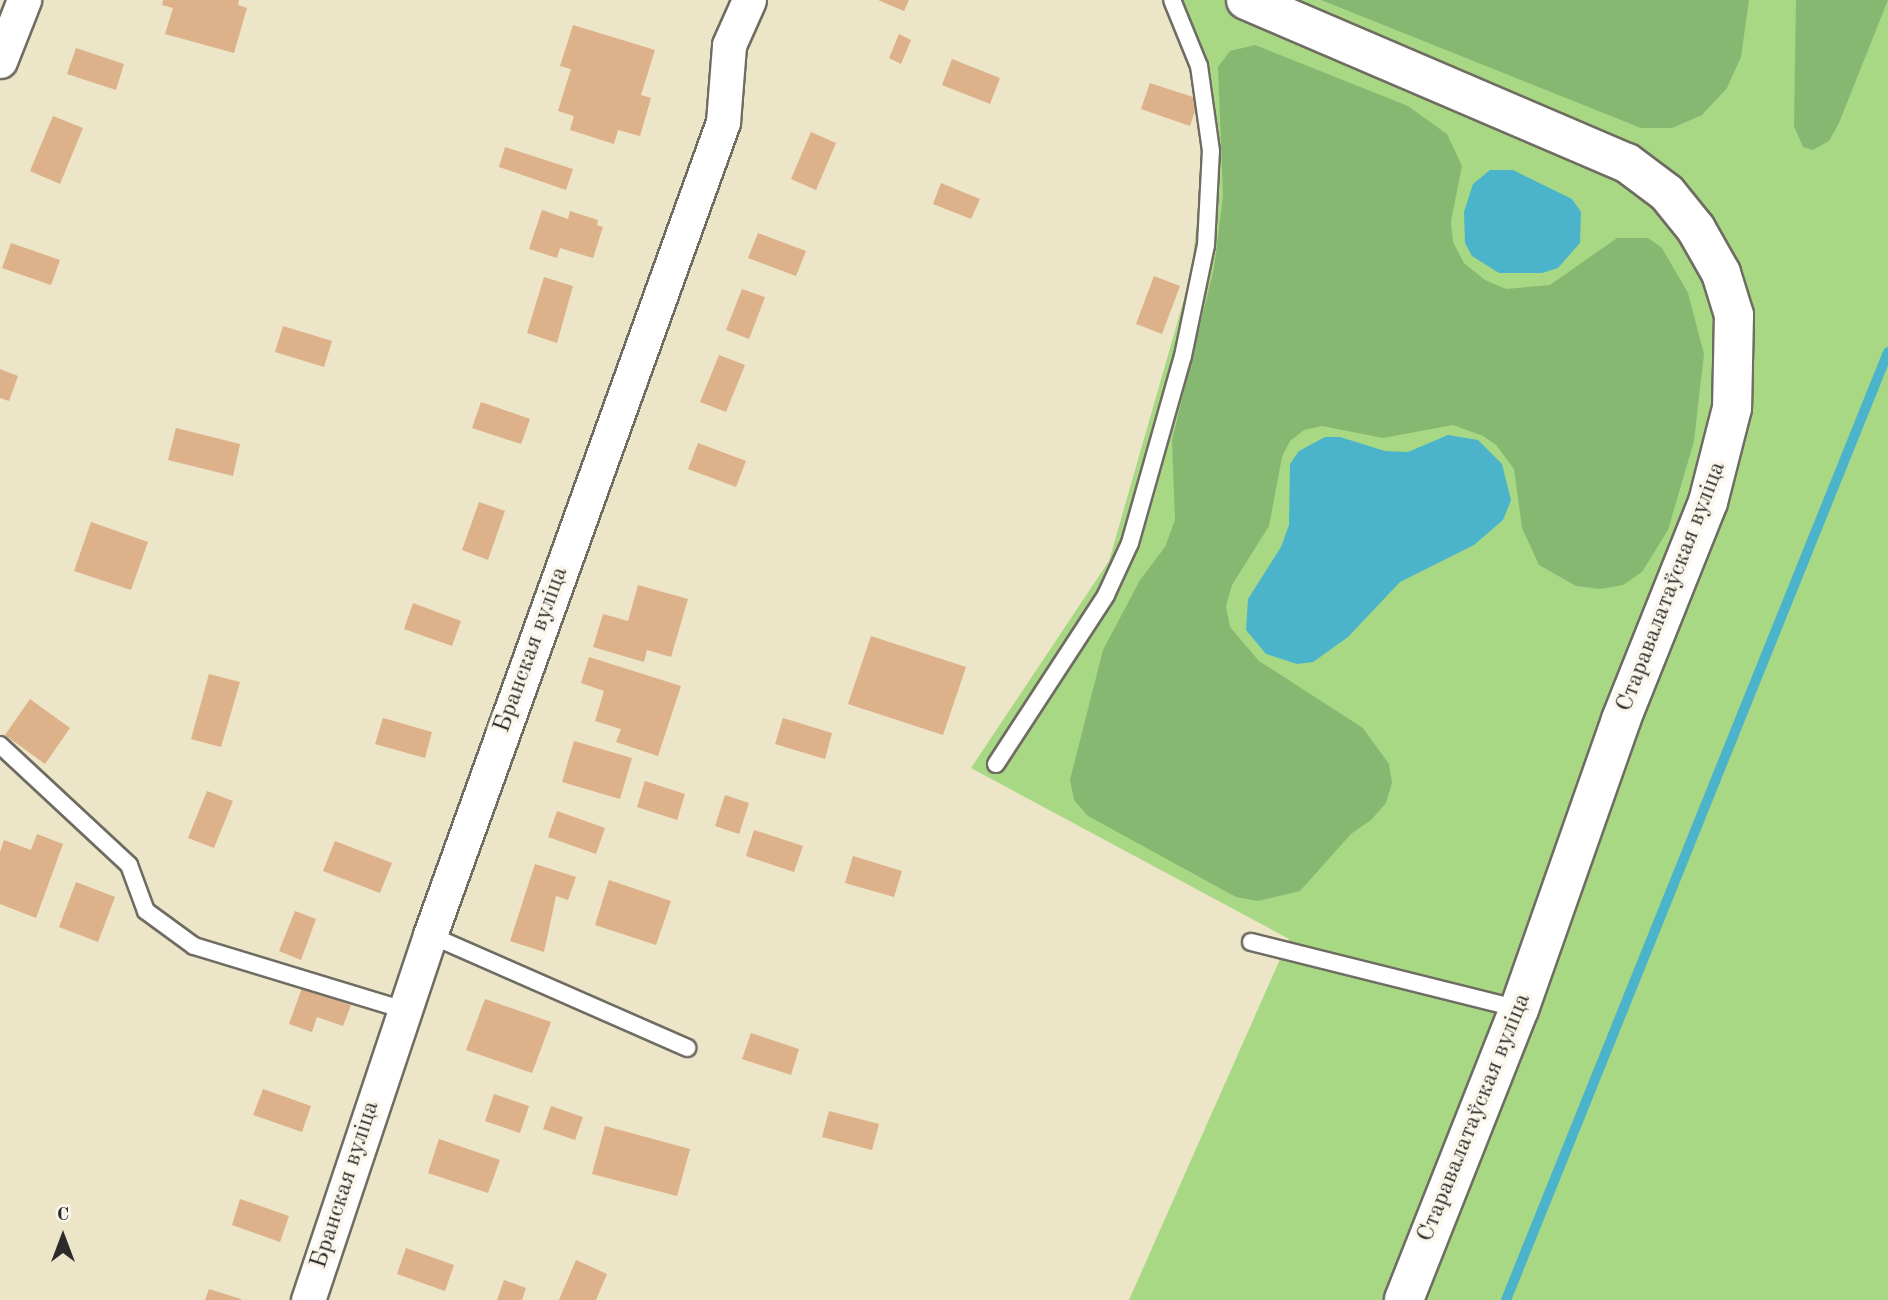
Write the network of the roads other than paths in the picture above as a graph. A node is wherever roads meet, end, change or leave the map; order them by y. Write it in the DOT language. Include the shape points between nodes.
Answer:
graph roads {
  1 [pos="24,0"];
  2 [pos="725,0"];
  3 [pos="749,0"];
  4 [pos="1172,0"];
  5 [pos="1245,0"];
  6 [pos="729,44"];
  7 [pos="0,61"];
  8 [pos="0,745"];
  9 [pos="996,764"];
  10 [pos="430,935"];
  11 [pos="1251,942"];
  12 [pos="1519,1009"];
  13 [pos="404,1010"];
  14 [pos="687,1048"];
  15 [pos="308,1300"];
  16 [pos="1404,1300"];
  1 -- 7 [label="street"];
  2 -- 6 [label="street"];
  3 -- 6 [label="street, Бранская вуліца"];
  4 -- 9 [label="lane" via="1199,66 1211,151 1206,245 1183,356 1130,543 1106,595"];
  5 -- 12 [label="street, Старавалатаўская вуліца" via="1627,163 1667,193 1696,229 1721,273 1734,315 1732,408 1708,502 1621,720"];
  6 -- 10 [label="street, Бранская вуліца" via="723,122"];
  8 -- 13 [label="lane" via="129,865 146,911 194,946"];
  10 -- 13 [label="street, Бранская вуліца"];
  10 -- 14 [label="lane"];
  11 -- 12 [label="lane"];
  12 -- 16 [label="street, Старавалатаўская вуліца"];
  13 -- 15 [label="street, Бранская вуліца"];
}
